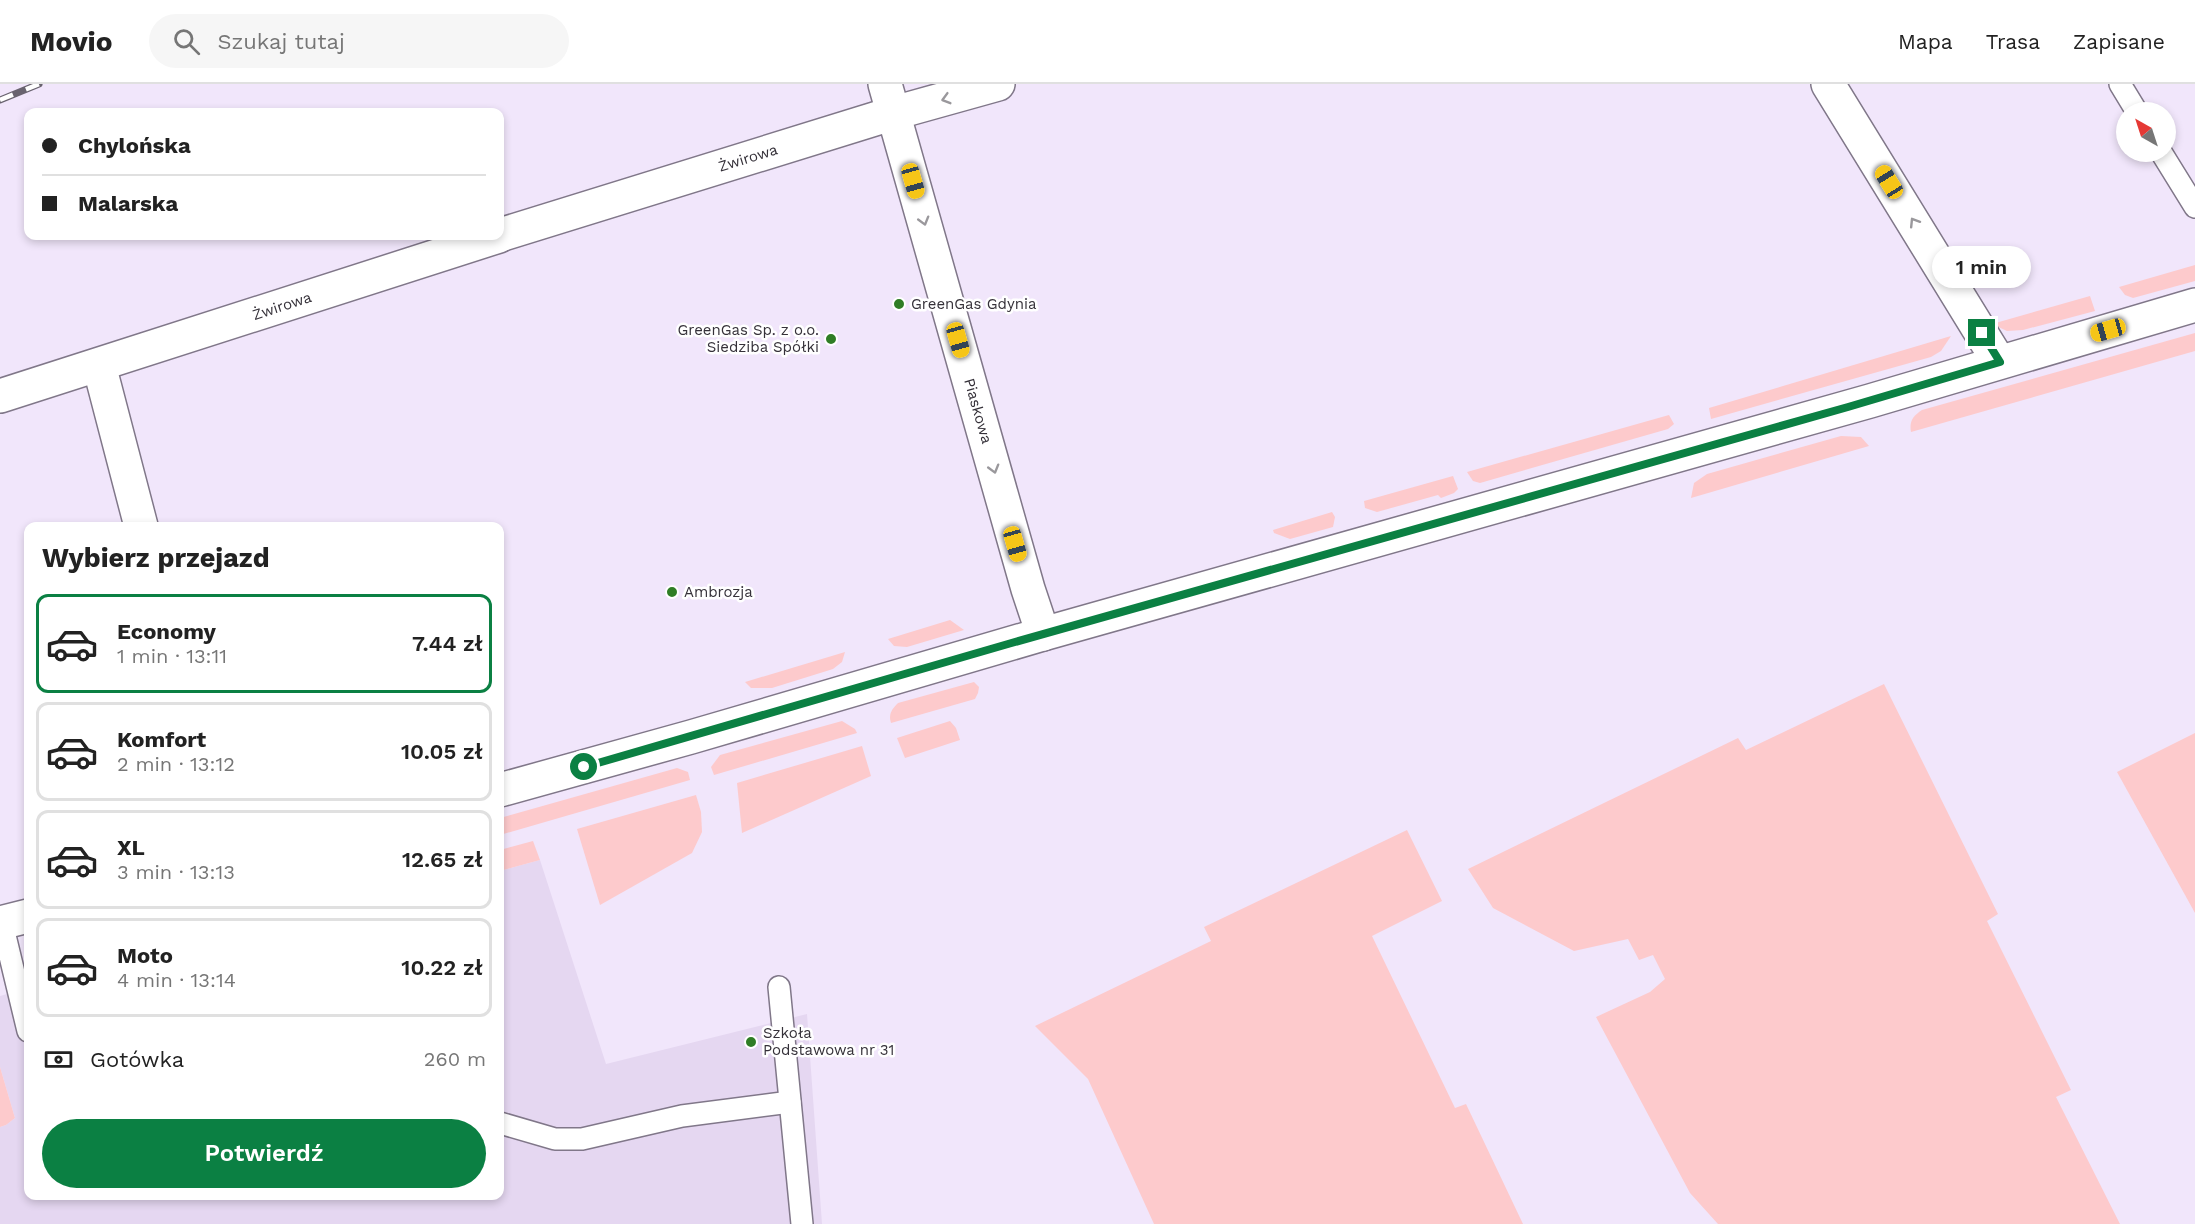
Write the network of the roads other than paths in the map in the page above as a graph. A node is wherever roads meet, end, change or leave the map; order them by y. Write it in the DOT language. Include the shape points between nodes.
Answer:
graph roads {
  1 [pos="998,84"];
  2 [pos="1828,84"];
  3 [pos="2120,84"];
  4 [pos="890,99"];
  5 [pos="2131,102"];
  6 [pos="2167,162"];
  7 [pos="2195,207"];
  8 [pos="504,233"];
  9 [pos="484,240"];
  10 [pos="2195,305"];
  11 [pos="2000,362"];
  12 [pos="99,365"];
  13 [pos="0,396"];
  14 [pos="140,522"];
  15 [pos="1043,634"];
  16 [pos="504,789"];
  17 [pos="10,921"];
  18 [pos="779,987"];
  19 [pos="24,1007"];
  20 [pos="790,1102"];
  21 [pos="504,1124"];
  22 [pos="802,1224"];
  1 -- 4 [label="street, Żwirowa, one-way"];
  11 -- 2 [label="street, one-way"];
  3 -- 5 [label="lane"];
  4 -- 8 [label="street, Żwirowa"];
  4 -- 15 [label="street, Piaskowa, one-way"];
  6 -- 7 [label="lane"];
  9 -- 12 [label="street, Żwirowa"];
  10 -- 11 [label="street"];
  11 -- 15 [label="street"];
  12 -- 13 [label="street, Żwirowa"];
  12 -- 14 [label="street"];
  15 -- 16 [label="street"];
  17 -- 19 [label="lane"];
  18 -- 20 [label="lane"];
  20 -- 21 [label="lane" via="682,1116 582,1139 555,1139"];
  20 -- 22 [label="lane"];
}
